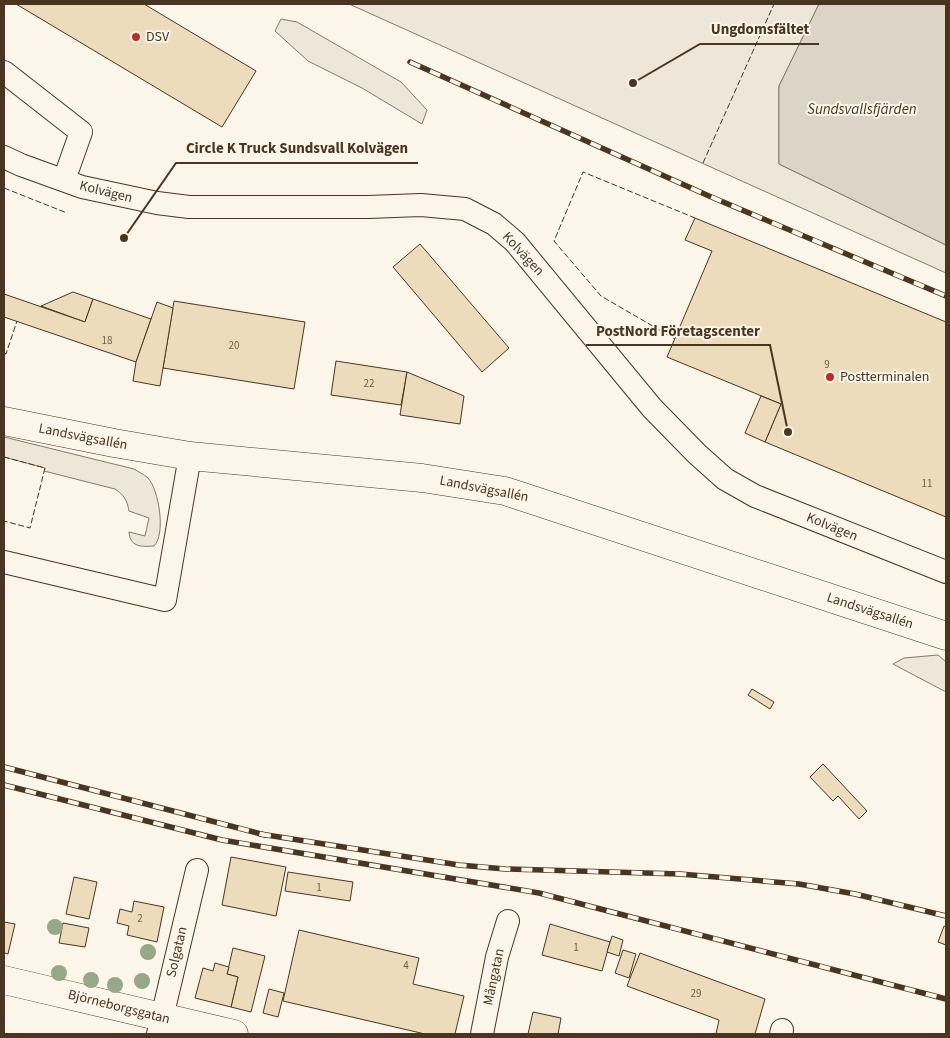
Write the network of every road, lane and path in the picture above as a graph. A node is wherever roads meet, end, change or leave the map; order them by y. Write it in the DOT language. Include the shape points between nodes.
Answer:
graph roads {
  1 [pos="4,72"];
  2 [pos="4,157"];
  3 [pos="64,180"];
  4 [pos="4,421"];
  5 [pos="190,456"];
  6 [pos="4,562"];
  7 [pos="946,572"];
  8 [pos="946,636"];
  9 [pos="197,870"];
  10 [pos="508,921"];
  11 [pos="4,980"];
  12 [pos="160,1026"];
  13 [pos="234,1034"];
  14 [pos="482,1034"];
  1 -- 3 [label="street" via="81,132"];
  2 -- 3 [label="street, Kolvägen"];
  3 -- 7 [label="street, Kolvägen" via="123,197 188,207 420,205 465,209 494,224 515,242 652,408 725,479 755,496"];
  4 -- 5 [label="main road, Landsvägsallén"];
  5 -- 6 [label="street" via="165,600"];
  5 -- 8 [label="main road, Landsvägsallén" via="422,478 505,491"];
  9 -- 12 [label="street, Solgatan"];
  10 -- 14 [label="street, Mångatan" via="497,957"];
  11 -- 12 [label="main road, Björneborgsgatan"];
  12 -- 13 [label="main road, Björneborgsgatan"];
}
